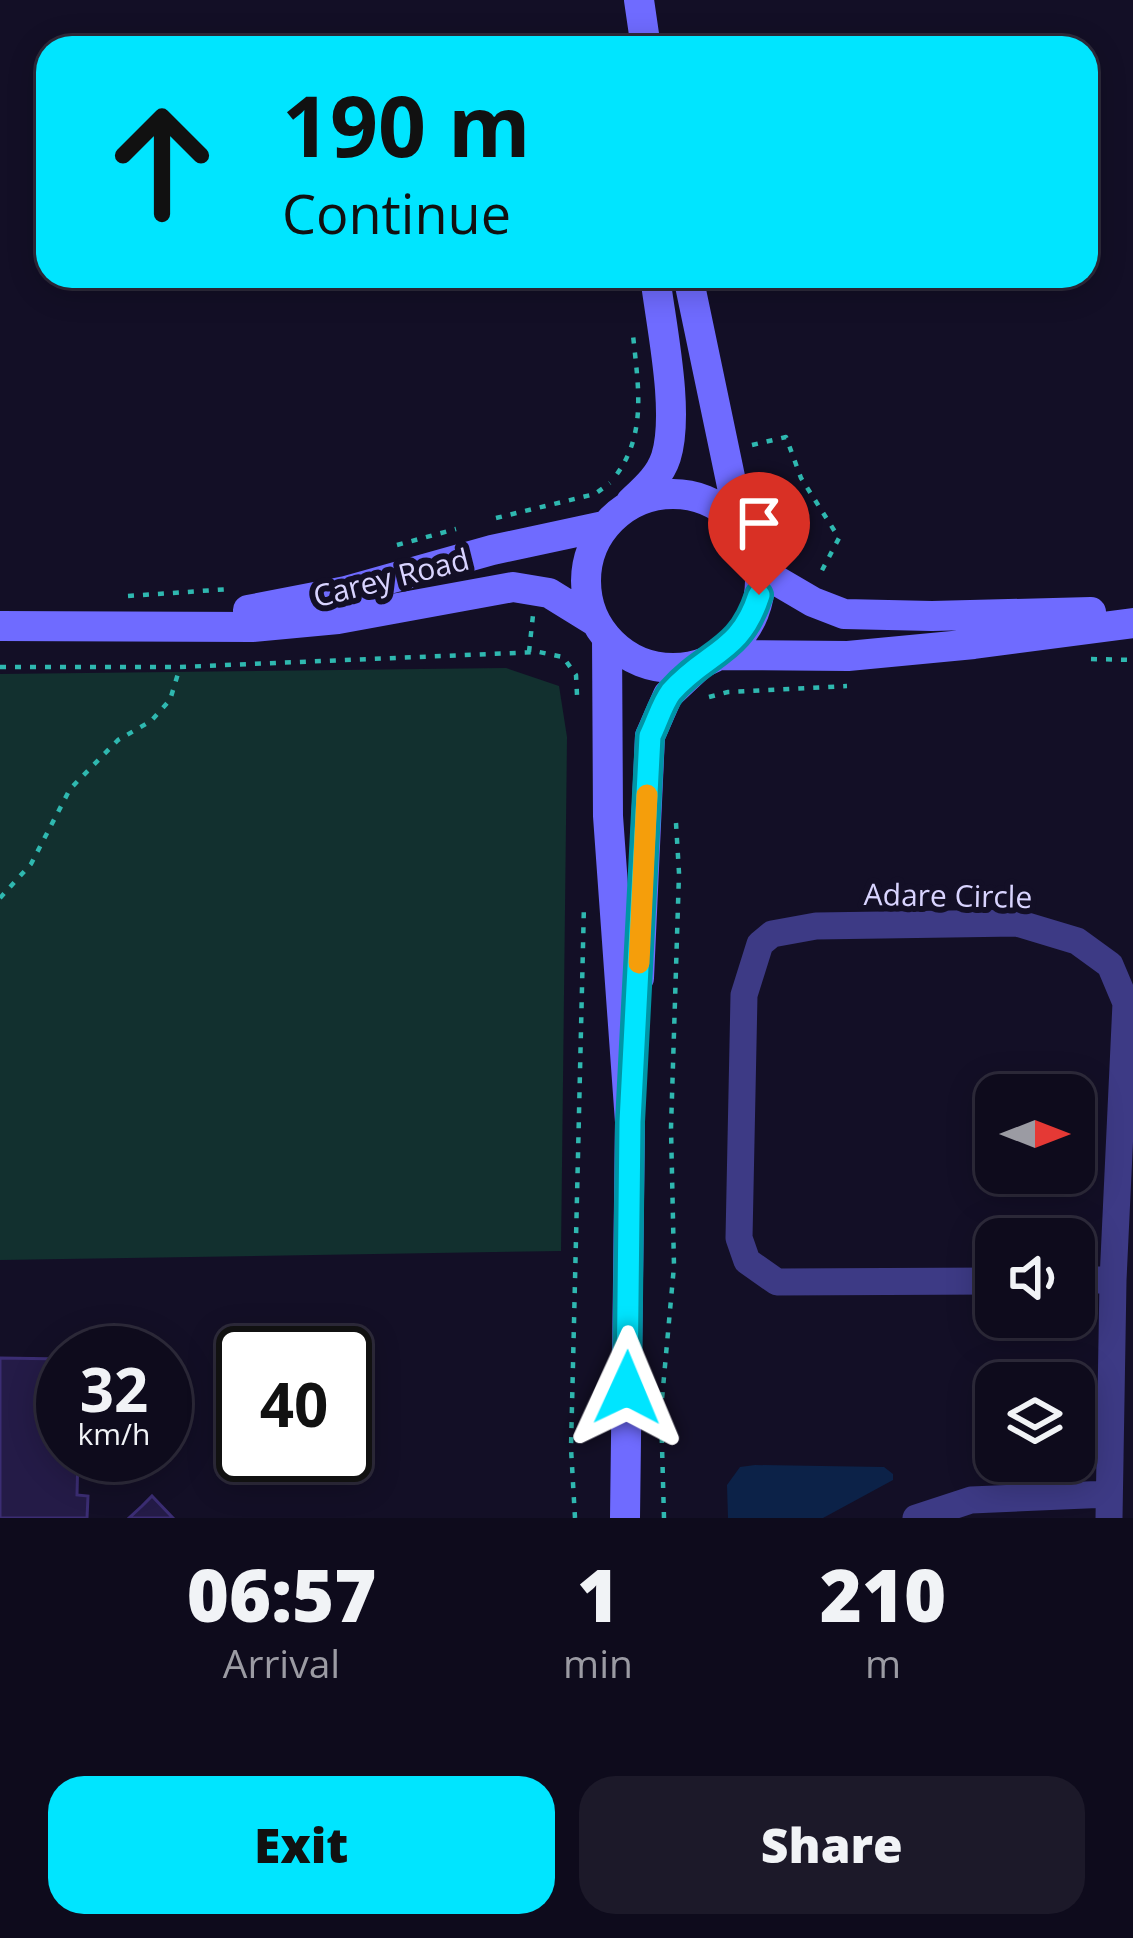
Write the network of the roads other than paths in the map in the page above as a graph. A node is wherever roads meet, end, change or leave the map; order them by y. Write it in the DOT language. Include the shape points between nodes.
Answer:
graph roads {
  1 [pos="635,0"];
  2 [pos="619,36"];
  3 [pos="643,36"];
  4 [pos="657,288"];
  5 [pos="691,288"];
  6 [pos="615,516"];
  7 [pos="756,556"];
  8 [pos="1133,619"];
  9 [pos="177,625"];
  10 [pos="0,626"];
  11 [pos="602,630"];
  12 [pos="710,659"];
  13 [pos="630,1122"];
  14 [pos="1095,1280"];
  15 [pos="1113,1280"];
  16 [pos="975,1281"];
  17 [pos="1109,1506"];
  18 [pos="625,1518"];
  19 [pos="916,1518"];
  1 -- 2 [label="street"];
  1 -- 3 [label="street"];
  4 -- 6 [label="street" via="670,394 667,455 655,480"];
  5 -- 7 [label="street" via="733,491"];
  6 -- 7 [label="street" via="653,495 711,501 735,519"];
  6 -- 9 [label="street, Carey Road" via="346,591"];
  6 -- 11 [label="street" via="586,573"];
  7 -- 8 [label="street" via="813,602 844,614 1094,612"];
  7 -- 12 [label="street" via="752,619"];
  8 -- 12 [label="street" via="848,656"];
  9 -- 10 [label="street, Carey Road"];
  9 -- 11 [label="street, Carey Road" via="338,619 513,587 550,592"];
  11 -- 12 [label="street" via="651,665"];
  11 -- 13 [label="street"];
  12 -- 13 [label="street" via="668,695 650,736"];
  13 -- 18 [label="street"];
  14 -- 15 [label="street"];
  15 -- 16 [label="street, Adare Circle" via="1126,1003 1111,965 1077,941 1017,923 772,934 760,944 744,995 739,1238 747,1261 777,1282"];
  15 -- 17 [label="street, Adare Circle"];
  17 -- 19 [label="street" via="971,1500"];
}
